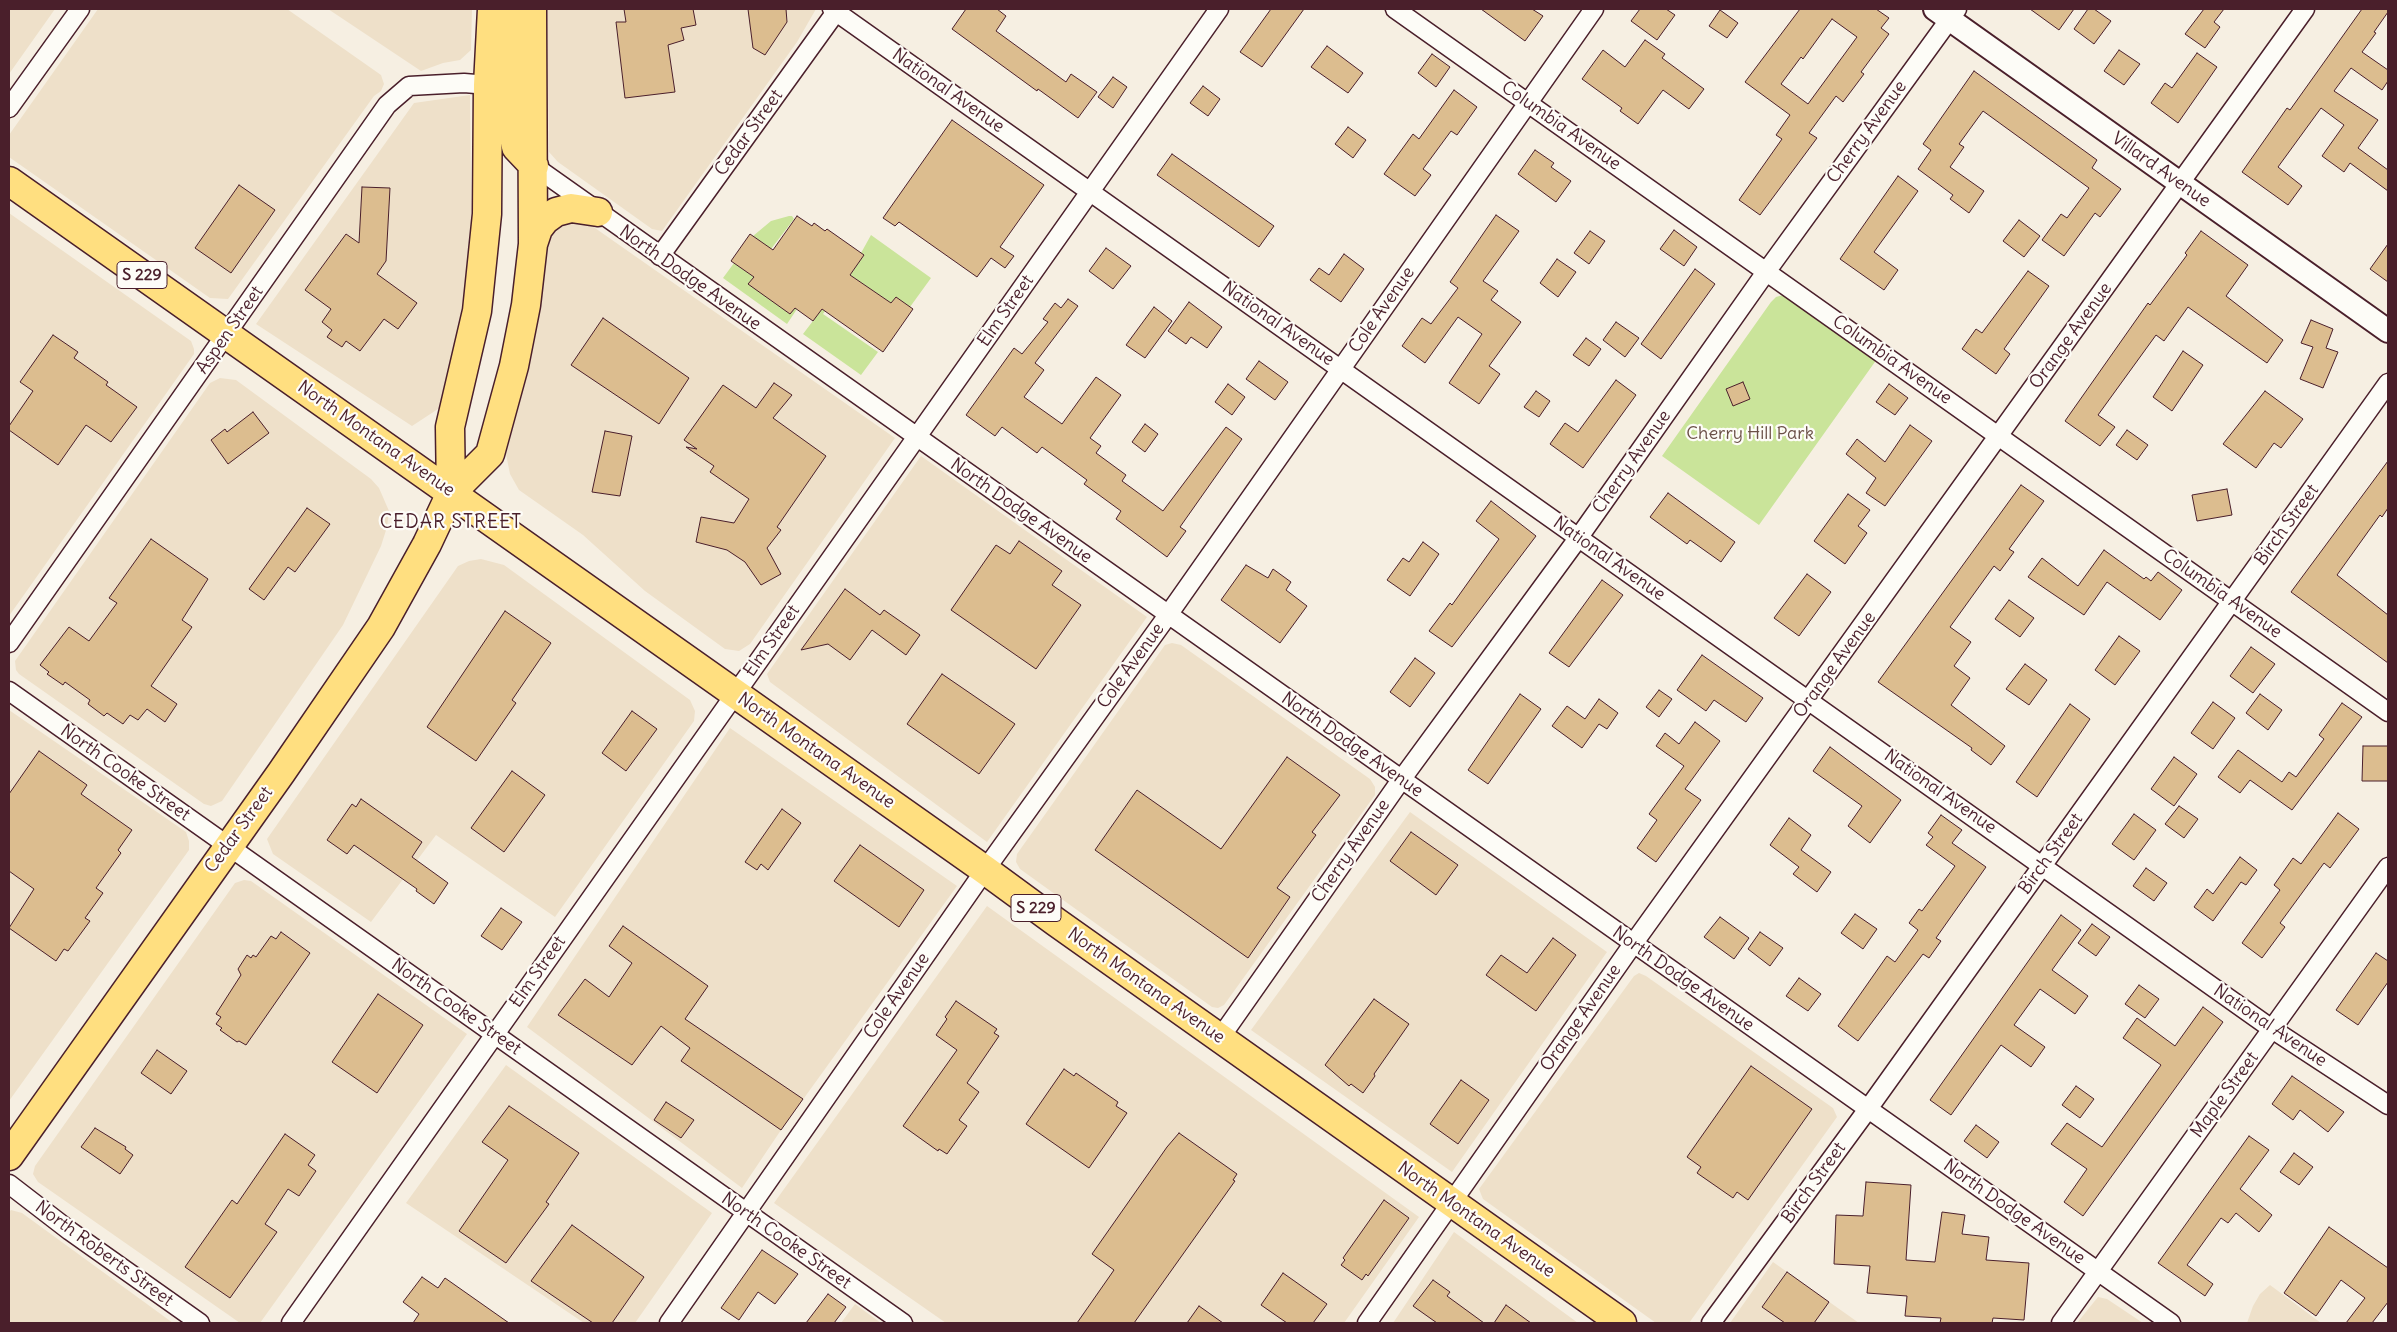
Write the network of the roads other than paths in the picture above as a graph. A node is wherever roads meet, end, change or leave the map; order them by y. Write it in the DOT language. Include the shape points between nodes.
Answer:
graph roads {
  1 [pos="80,9"];
  2 [pos="492,9"];
  3 [pos="509,9"];
  4 [pos="532,9"];
  5 [pos="1219,9"];
  6 [pos="1395,9"];
  7 [pos="1594,9"];
  8 [pos="2305,9"];
  9 [pos="835,10"];
  10 [pos="1947,12"];
  11 [pos="488,85"];
  12 [pos="1528,103"];
  13 [pos="9,108"];
  14 [pos="534,166"];
  15 [pos="9,181"];
  16 [pos="2181,183"];
  17 [pos="1090,191"];
  18 [pos="598,212"];
  19 [pos="533,244"];
  20 [pos="660,256"];
  21 [pos="1766,272"];
  22 [pos="2388,331"];
  23 [pos="228,333"];
  24 [pos="1341,369"];
  25 [pos="2388,383"];
  26 [pos="1999,435"];
  27 [pos="916,437"];
  28 [pos="451,493"];
  29 [pos="1579,537"];
  30 [pos="2232,601"];
  31 [pos="1168,615"];
  32 [pos="9,643"];
  33 [pos="9,691"];
  34 [pos="735,693"];
  35 [pos="1810,700"];
  36 [pos="2388,712"];
  37 [pos="1402,780"];
  38 [pos="228,845"];
  39 [pos="2042,866"];
  40 [pos="2388,867"];
  41 [pos="985,870"];
  42 [pos="1633,944"];
  43 [pos="2272,1029"];
  44 [pos="494,1034"];
  45 [pos="1220,1038"];
  46 [pos="2388,1105"];
  47 [pos="1868,1109"];
  48 [pos="9,1156"];
  49 [pos="9,1184"];
  50 [pos="1451,1203"];
  51 [pos="747,1213"];
  52 [pos="2098,1272"];
  53 [pos="200,1323"];
  54 [pos="291,1323"];
  55 [pos="669,1323"];
  56 [pos="903,1323"];
  57 [pos="1367,1323"];
  58 [pos="1622,1323"];
  59 [pos="1711,1323"];
  60 [pos="2061,1323"];
  61 [pos="2171,1323"];
  1 -- 13 [label="street"];
  2 -- 11 [label="main road"];
  3 -- 14 [label="main road" via="516,147"];
  4 -- 14 [label="main road"];
  5 -- 17 [label="street, Elm Street"];
  6 -- 12 [label="street, Columbia Avenue"];
  7 -- 12 [label="street, Cole Avenue"];
  8 -- 16 [label="street, Orange Avenue"];
  9 -- 17 [label="street, National Avenue"];
  9 -- 20 [label="street, Cedar Street"];
  10 -- 16 [label="street, Villard Avenue"];
  10 -- 21 [label="street, Cherry Avenue"];
  11 -- 23 [label="street, Aspen Street" via="409,86 387,105"];
  11 -- 28 [label="main road" via="488,214 477,310 450,427"];
  12 -- 21 [label="street, Columbia Avenue"];
  12 -- 24 [label="street, Cole Avenue"];
  14 -- 18 [label="street, North Dodge Avenue"];
  14 -- 19 [label="main road"];
  15 -- 23 [label="main road, North Montana Avenue / S 229"];
  16 -- 22 [label="street, Villard Avenue"];
  16 -- 26 [label="street, Orange Avenue"];
  17 -- 24 [label="street, National Avenue"];
  17 -- 27 [label="street, Elm Street"];
  18 -- 19 [label="main road" via="571,208 556,212 538,229"];
  18 -- 20 [label="street, North Dodge Avenue"];
  19 -- 28 [label="main road" via="519,340 490,454"];
  20 -- 27 [label="street, North Dodge Avenue"];
  21 -- 26 [label="street, Columbia Avenue"];
  21 -- 29 [label="street, Cherry Avenue"];
  23 -- 28 [label="main road, North Montana Avenue / S 229"];
  23 -- 32 [label="street, Aspen Street"];
  24 -- 29 [label="street, National Avenue"];
  24 -- 31 [label="street, Cole Avenue"];
  25 -- 30 [label="street, Birch Street"];
  26 -- 30 [label="street, Columbia Avenue"];
  26 -- 35 [label="street, Orange Avenue"];
  27 -- 31 [label="street, North Dodge Avenue"];
  27 -- 34 [label="street, Elm Street"];
  28 -- 34 [label="main road, North Montana Avenue / S 229"];
  28 -- 38 [label="main road, Cedar Street" via="381,627"];
  29 -- 35 [label="street, National Avenue"];
  29 -- 37 [label="street, Cherry Avenue"];
  30 -- 36 [label="street, Columbia Avenue"];
  30 -- 39 [label="street, Birch Street"];
  31 -- 37 [label="street, North Dodge Avenue"];
  31 -- 41 [label="street, Cole Avenue"];
  33 -- 38 [label="street, North Cooke Street"];
  34 -- 41 [label="main road, North Montana Avenue / S 229"];
  34 -- 44 [label="street, Elm Street"];
  35 -- 39 [label="street, National Avenue"];
  35 -- 42 [label="street, Orange Avenue"];
  37 -- 42 [label="street, North Dodge Avenue"];
  37 -- 45 [label="street, Cherry Avenue"];
  38 -- 44 [label="street, North Cooke Street"];
  38 -- 48 [label="main road, Cedar Street"];
  39 -- 43 [label="street, National Avenue"];
  39 -- 47 [label="street, Birch Street"];
  40 -- 43 [label="street, Maple Street"];
  41 -- 45 [label="main road, North Montana Avenue / S 229"];
  41 -- 51 [label="street, Cole Avenue"];
  42 -- 47 [label="street, North Dodge Avenue"];
  42 -- 50 [label="street, Orange Avenue"];
  43 -- 46 [label="street, National Avenue"];
  43 -- 52 [label="street, Maple Street"];
  44 -- 51 [label="street, North Cooke Street"];
  44 -- 54 [label="street, Elm Street"];
  45 -- 50 [label="main road, North Montana Avenue / S 229"];
  47 -- 52 [label="street, North Dodge Avenue"];
  47 -- 59 [label="street, Birch Street"];
  49 -- 53 [label="street, North Roberts Street"];
  50 -- 57 [label="street, Orange Avenue"];
  50 -- 58 [label="main road, North Montana Avenue / S 229"];
  51 -- 55 [label="street, Cole Avenue"];
  51 -- 56 [label="street, North Cooke Street"];
  52 -- 60 [label="street, Maple Street"];
  52 -- 61 [label="street, North Dodge Avenue"];
}
